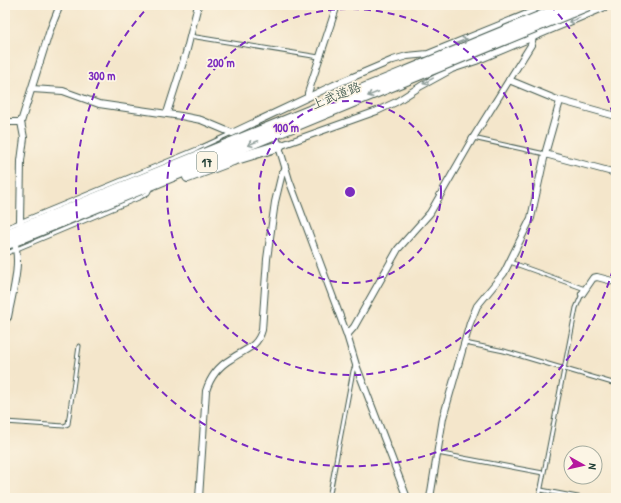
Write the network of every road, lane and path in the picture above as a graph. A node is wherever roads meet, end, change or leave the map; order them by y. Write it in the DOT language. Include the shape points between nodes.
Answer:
graph roads {
  1 [pos="60,5"];
  2 [pos="198,5"];
  3 [pos="337,5"];
  4 [pos="549,5"];
  5 [pos="568,5"];
  6 [pos="589,5"];
  7 [pos="610,5"];
  8 [pos="525,15"];
  9 [pos="190,36"];
  10 [pos="533,37"];
  11 [pos="443,49"];
  12 [pos="319,57"];
  13 [pos="452,69"];
  14 [pos="407,75"];
  15 [pos="509,80"];
  16 [pos="32,89"];
  17 [pos="308,97"];
  18 [pos="560,101"];
  19 [pos="167,113"];
  20 [pos="268,116"];
  21 [pos="616,116"];
  22 [pos="5,122"];
  23 [pos="21,122"];
  24 [pos="270,123"];
  25 [pos="232,133"];
  26 [pos="473,138"];
  27 [pos="278,143"];
  28 [pos="545,154"];
  29 [pos="285,170"];
  30 [pos="616,173"];
  31 [pos="150,189"];
  32 [pos="132,193"];
  33 [pos="21,225"];
  34 [pos="5,228"];
  35 [pos="5,235"];
  36 [pos="12,245"];
  37 [pos="5,254"];
  38 [pos="510,262"];
  39 [pos="616,282"];
  40 [pos="584,291"];
  41 [pos="8,317"];
  42 [pos="5,329"];
  43 [pos="347,335"];
  44 [pos="465,343"];
  45 [pos="79,346"];
  46 [pos="356,365"];
  47 [pos="564,369"];
  48 [pos="616,384"];
  49 [pos="5,422"];
  50 [pos="437,453"];
  51 [pos="544,473"];
  52 [pos="541,490"];
  53 [pos="199,498"];
  54 [pos="329,498"];
  55 [pos="407,498"];
  56 [pos="430,498"];
  57 [pos="539,498"];
  58 [pos="583,498"];
  1 -- 16 [label="street"];
  2 -- 9 [label="street"];
  3 -- 12 [label="street"];
  4 -- 8 [label="street"];
  5 -- 14 [label="highway, 上武道路 / 17, bridge"];
  6 -- 14 [label="highway, 上武道路 / 17, bridge"];
  7 -- 10 [label="street, one-way"];
  8 -- 10 [label="street"];
  11 -- 8 [label="street, one-way"];
  9 -- 12 [label="lane"];
  9 -- 19 [label="street"];
  10 -- 13 [label="street"];
  10 -- 15 [label="street" via="531,45"];
  11 -- 13 [label="street"];
  11 -- 17 [label="street" via="393,60"];
  12 -- 17 [label="street"];
  13 -- 27 [label="street, one-way" via="377,111"];
  14 -- 32 [label="highway, 上武道路 / 17, one-way"];
  14 -- 33 [label="highway, 上武道路 / 17"];
  15 -- 18 [label="street"];
  15 -- 26 [label="street"];
  16 -- 19 [label="street" via="63,91 99,104"];
  16 -- 23 [label="street"];
  17 -- 20 [label="street"];
  18 -- 21 [label="street"];
  18 -- 28 [label="street"];
  19 -- 25 [label="street" via="201,120"];
  20 -- 24 [label="street"];
  20 -- 25 [label="street"];
  22 -- 23 [label="street"];
  23 -- 33 [label="street" via="24,138 21,161"];
  25 -- 33 [label="lane"];
  26 -- 28 [label="lane"];
  26 -- 43 [label="street" via="430,213 398,249"];
  27 -- 29 [label="street"];
  27 -- 31 [label="highway" via="179,181"];
  28 -- 30 [label="street"];
  28 -- 38 [label="street" via="531,218"];
  29 -- 43 [label="street"];
  29 -- 53 [label="street" via="275,202 260,336 252,346 221,366 206,391"];
  31 -- 32 [label="highway"];
  31 -- 36 [label="lane" via="141,197"];
  32 -- 36 [label="highway, 上武道路 / 17"];
  33 -- 34 [label="lane"];
  33 -- 35 [label="highway, 上武道路 / 17"];
  36 -- 37 [label="lane"];
  36 -- 41 [label="street" via="16,274"];
  38 -- 40 [label="lane"];
  38 -- 44 [label="street" via="502,278 474,312"];
  39 -- 40 [label="street" via="593,278"];
  40 -- 47 [label="lane" via="576,308"];
  41 -- 42 [label="lane"];
  43 -- 46 [label="street"];
  44 -- 47 [label="lane" via="504,351"];
  44 -- 50 [label="street" via="443,418"];
  45 -- 49 [label="lane" via="68,424 64,426"];
  46 -- 54 [label="lane"];
  46 -- 55 [label="street"];
  47 -- 48 [label="lane"];
  47 -- 51 [label="lane"];
  50 -- 51 [label="lane"];
  50 -- 56 [label="street"];
  51 -- 52 [label="lane"];
  52 -- 57 [label="lane"];
  52 -- 58 [label="lane"];
}
